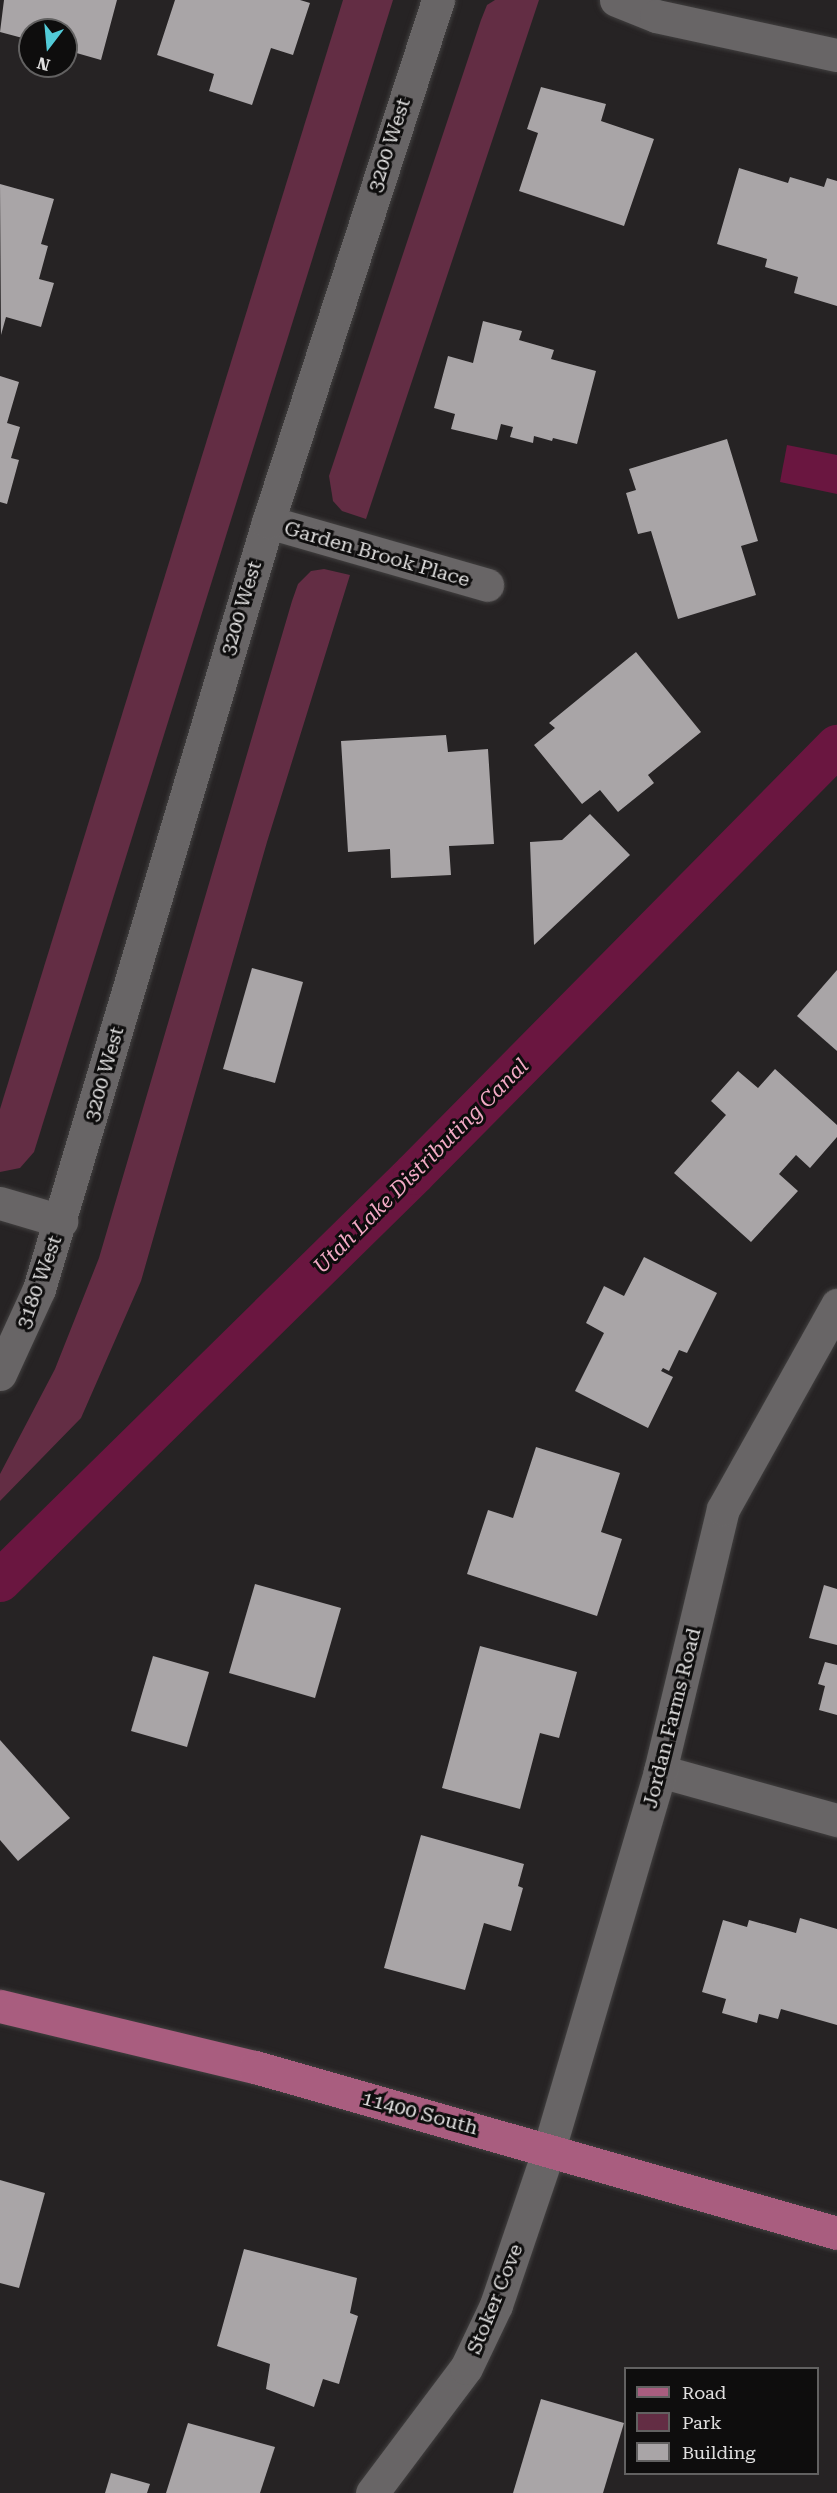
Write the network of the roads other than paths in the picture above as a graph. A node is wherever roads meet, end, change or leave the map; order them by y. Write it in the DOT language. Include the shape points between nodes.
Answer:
graph roads {
  1 [pos="438,0"];
  2 [pos="616,0"];
  3 [pos="837,55"];
  4 [pos="268,522"];
  5 [pos="487,585"];
  6 [pos="0,1203"];
  7 [pos="60,1221"];
  8 [pos="837,1305"];
  9 [pos="0,1374"];
  10 [pos="660,1771"];
  11 [pos="837,1820"];
  12 [pos="0,2006"];
  13 [pos="549,2148"];
  14 [pos="837,2233"];
  15 [pos="372,2493"];
  1 -- 4 [label="street, 3200 West"];
  2 -- 3 [label="street" via="656,16"];
  4 -- 5 [label="street, Garden Brook Place"];
  4 -- 7 [label="street, 3200 West"];
  6 -- 7 [label="street"];
  7 -- 9 [label="street, 3180 West" via="39,1289"];
  8 -- 10 [label="street, Jordan Farms Road" via="723,1509"];
  10 -- 11 [label="street"];
  10 -- 13 [label="street, Jordan Farms Road"];
  12 -- 13 [label="main road, 11400 South" via="255,2067"];
  13 -- 14 [label="main road, 11400 South"];
  13 -- 15 [label="street, Stoker Cove" via="481,2342 466,2368"];
}
